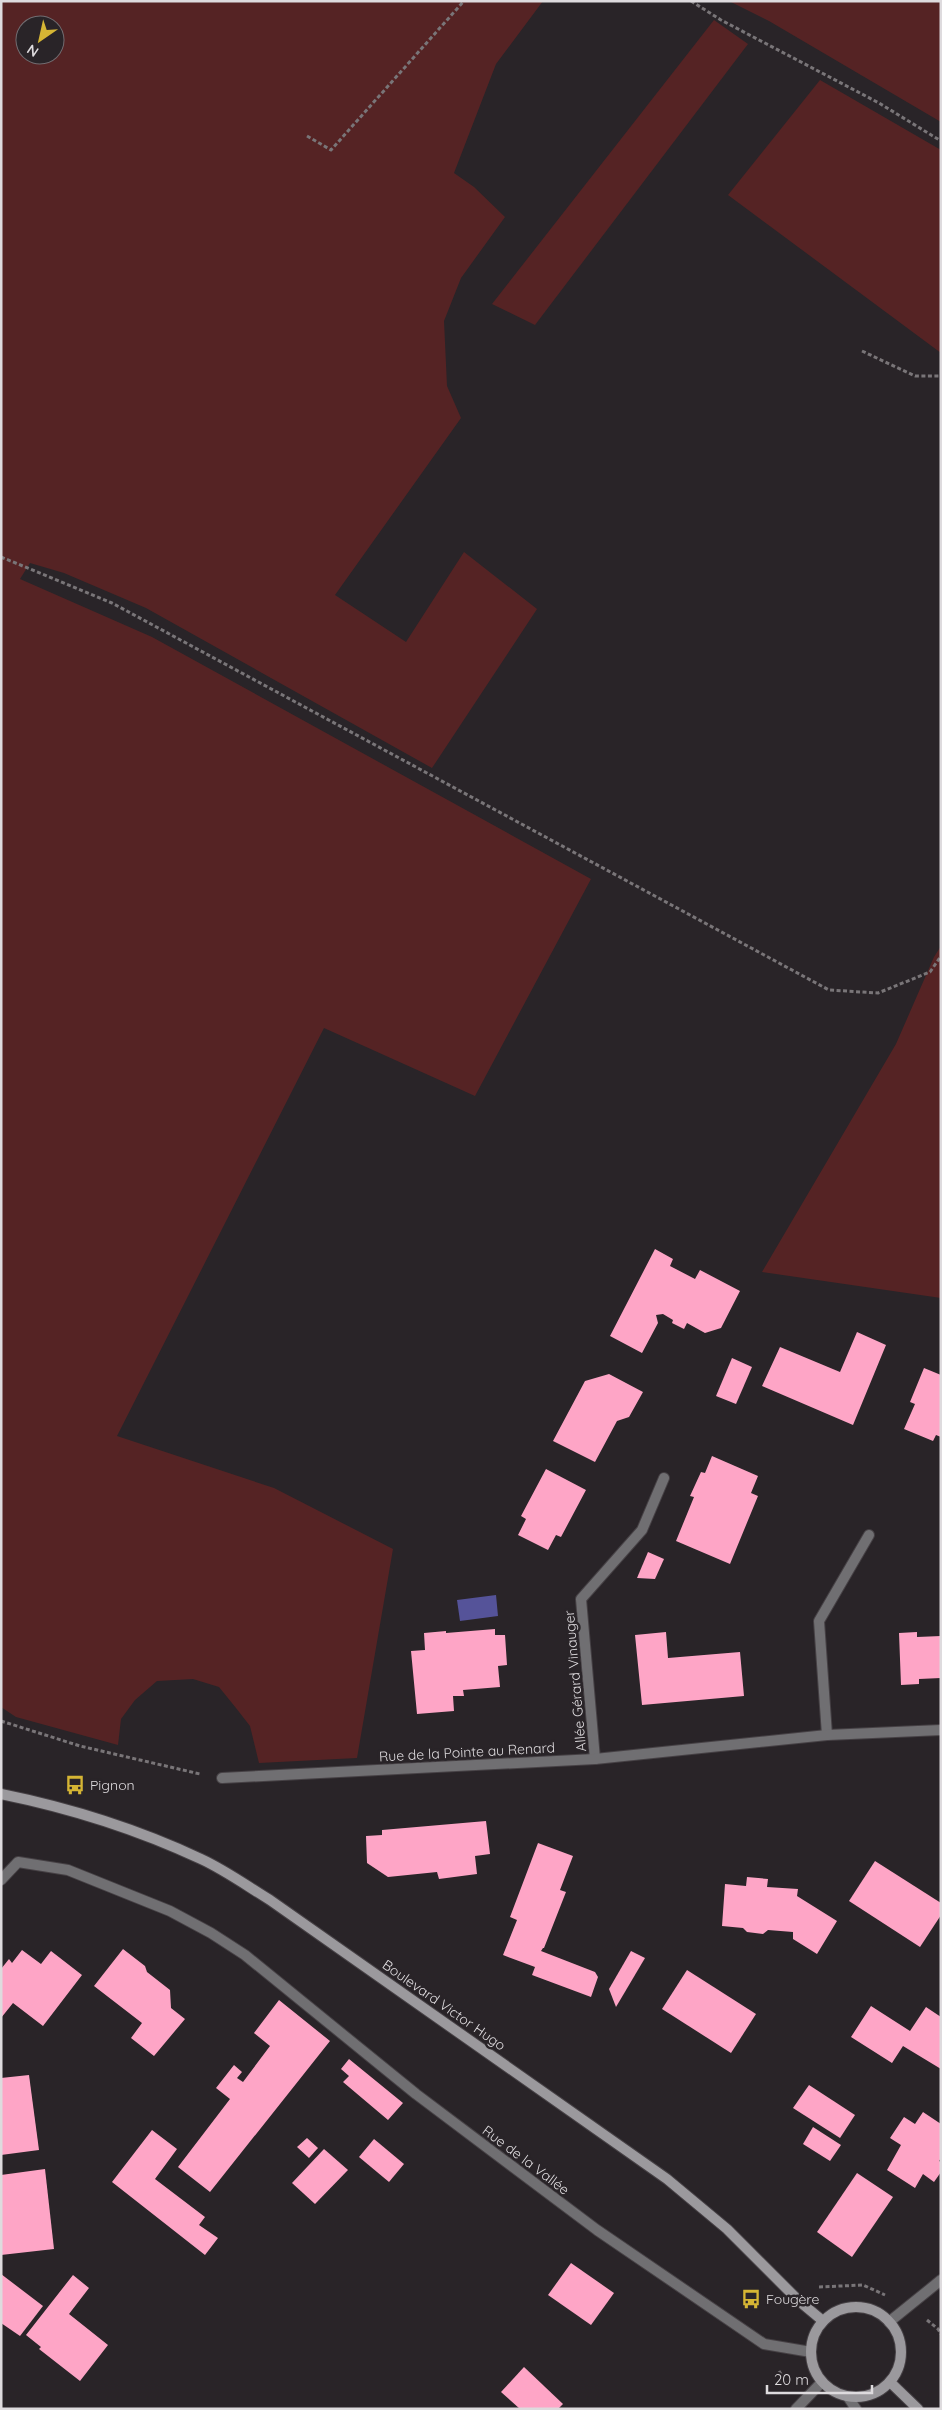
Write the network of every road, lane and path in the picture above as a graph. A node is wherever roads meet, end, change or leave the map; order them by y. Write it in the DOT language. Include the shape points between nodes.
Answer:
graph roads {
  1 [pos="464,1"];
  2 [pos="691,1"];
  3 [pos="307,136"];
  4 [pos="941,142"];
  5 [pos="862,351"];
  6 [pos="941,376"];
  7 [pos="1,557"];
  8 [pos="941,956"];
  9 [pos="664,1478"];
  10 [pos="869,1535"];
  11 [pos="1,1721"];
  12 [pos="941,1730"];
  13 [pos="827,1735"];
  14 [pos="595,1759"];
  15 [pos="222,1778"];
  16 [pos="1,1794"];
  17 [pos="1,1880"];
  18 [pos="941,2280"];
  19 [pos="814,2288"];
  20 [pos="910,2307"];
  21 [pos="823,2321"];
  22 [pos="889,2322"];
  23 [pos="764,2344"];
  24 [pos="811,2352"];
  25 [pos="822,2382"];
  26 [pos="890,2382"];
  27 [pos="848,2397"];
  28 [pos="804,2400"];
  29 [pos="796,2409"];
  30 [pos="856,2409"];
  31 [pos="918,2409"];
  1 -- 3 [label="path" via="331,150"];
  2 -- 4 [label="path" via="880,103"];
  5 -- 6 [label="path" via="915,376"];
  7 -- 8 [label="path" via="112,604 829,990 878,993 930,972"];
  9 -- 14 [label="street, Allée Gérard Vinauger" via="642,1530 581,1599"];
  10 -- 13 [label="street" via="819,1621"];
  11 -- 15 [label="path" via="80,1746"];
  12 -- 13 [label="street, Rue de la Pointe au Renard"];
  13 -- 14 [label="street, Rue de la Pointe au Renard"];
  14 -- 15 [label="street, Rue de la Pointe au Renard"];
  16 -- 21 [label="main road, Boulevard Victor Hugo" via="128,1827 203,1860 270,1900 667,2180 727,2229"];
  17 -- 23 [label="street, Rue de la Vallée" via="18,1862 68,1870 170,1910 246,1955 439,2112 597,2230"];
  18 -- 20 [label="street"];
  19 -- 20 [label="path" via="863,2285"];
  20 -- 22 [label="street"];
  21 -- 22 [label="main road" via="833,2313 856,2307 880,2314"];
  21 -- 24 [label="main road" via="816,2330"];
  22 -- 26 [label="main road" via="896,2333 901,2358"];
  23 -- 24 [label="street, Rue de la Vallée"];
  23 -- 28 [label="path" via="786,2383"];
  24 -- 25 [label="main road" via="812,2363"];
  25 -- 27 [label="main road" via="834,2392"];
  25 -- 28 [label="street"];
  26 -- 27 [label="main road" via="864,2396"];
  26 -- 31 [label="main road"];
  27 -- 30 [label="street"];
  28 -- 29 [label="street"];
}
